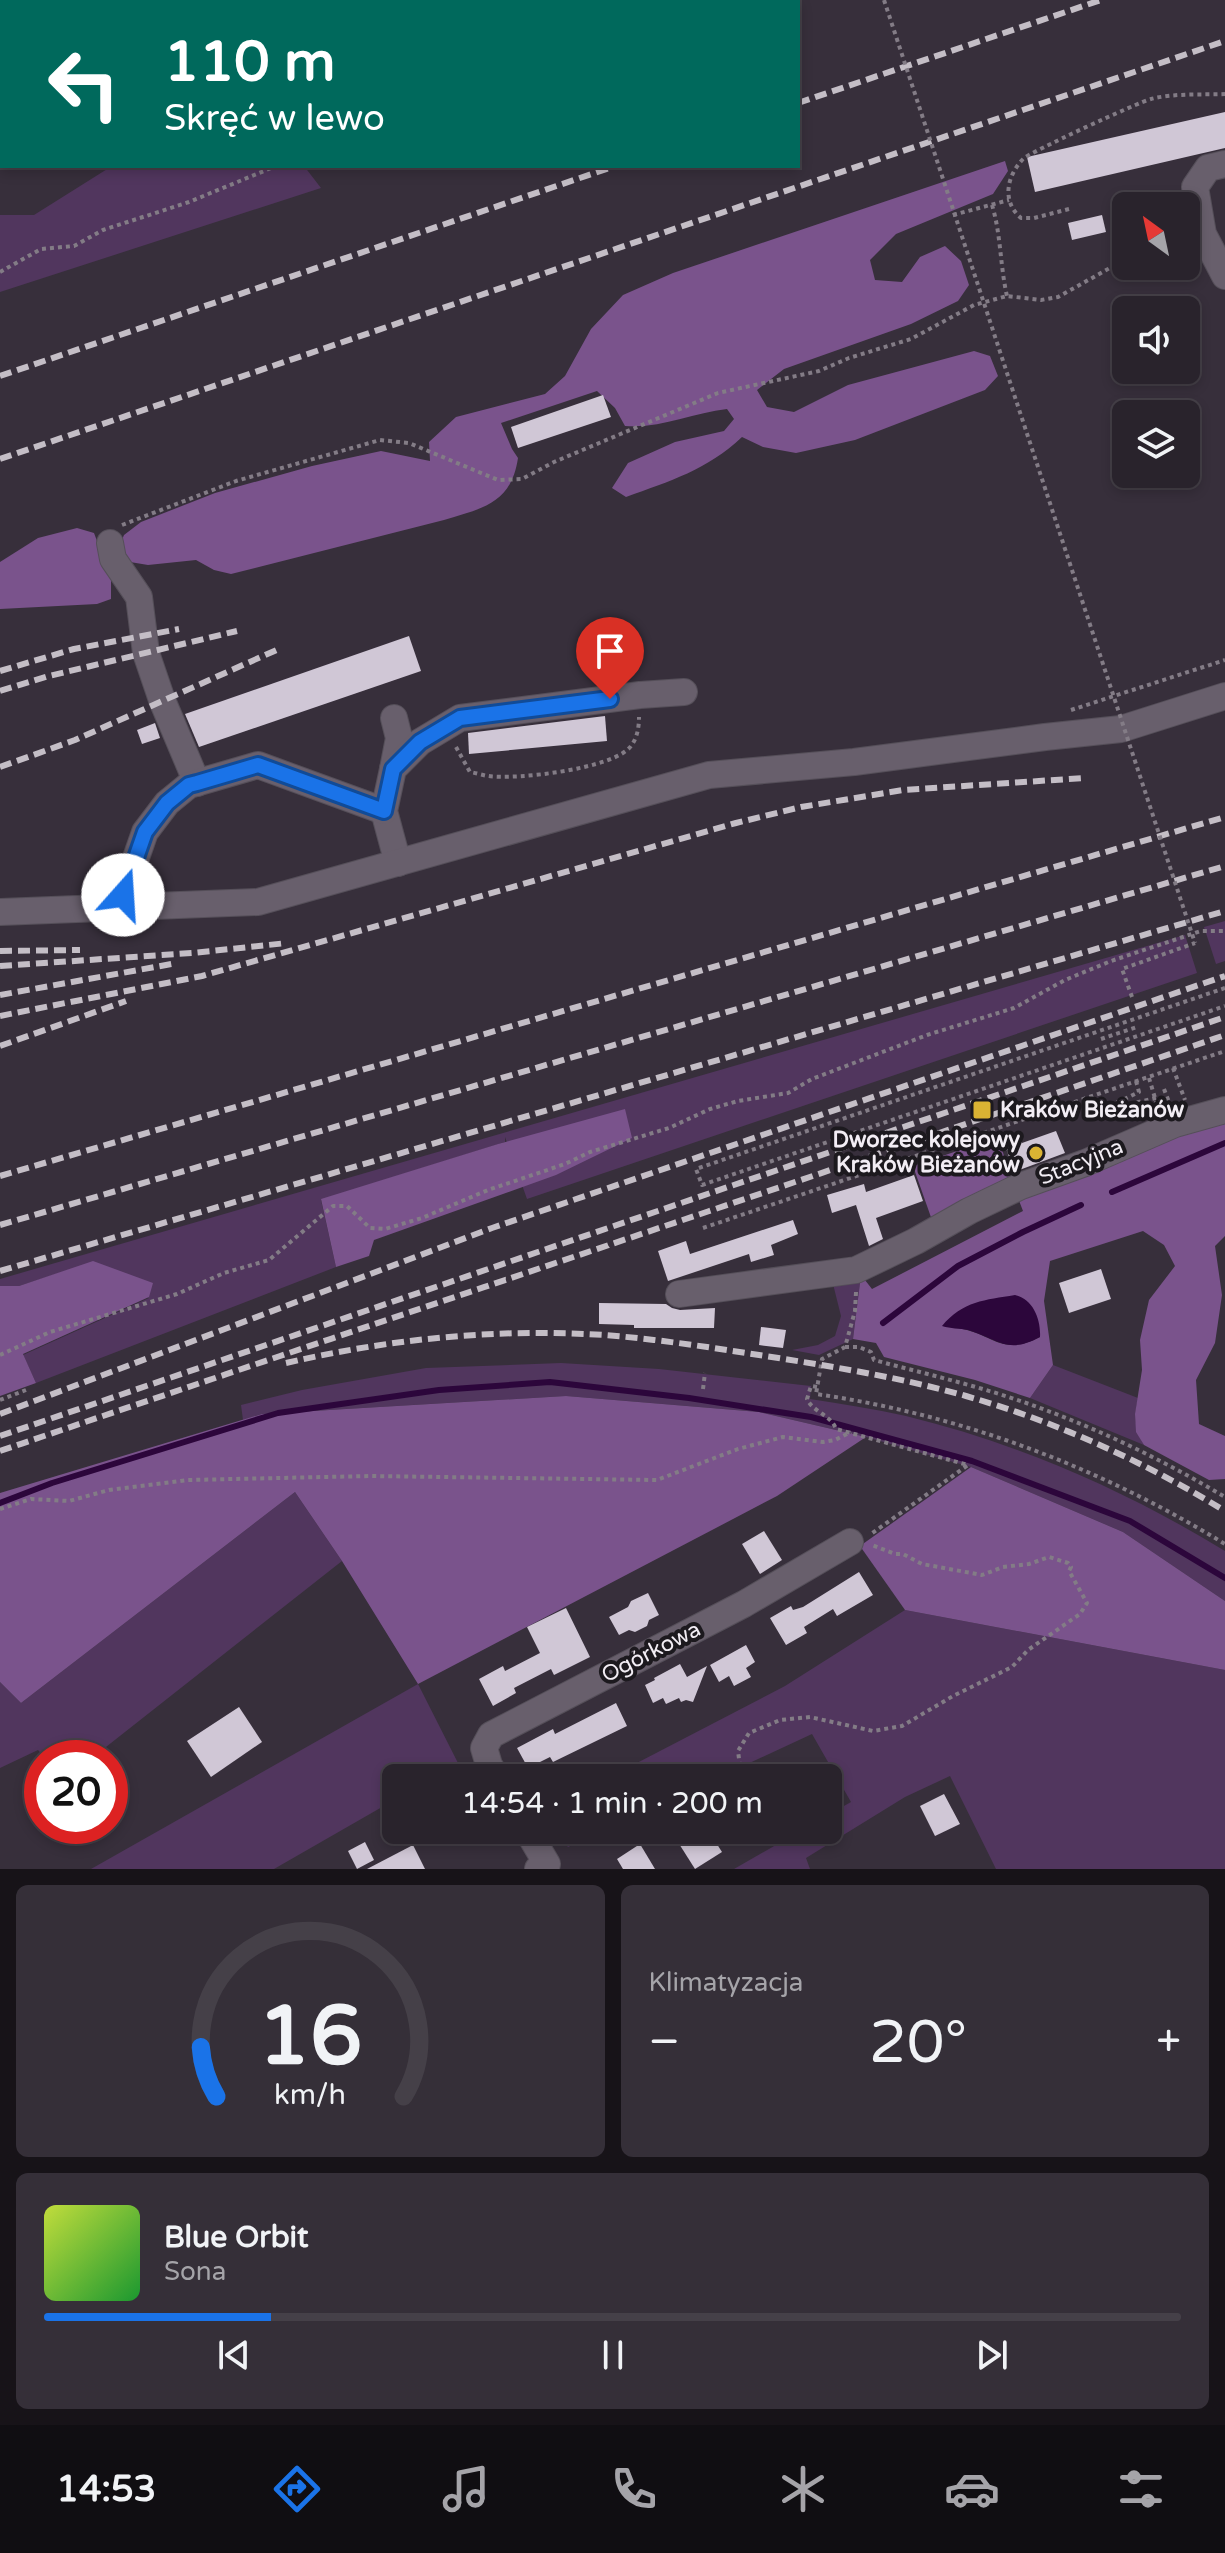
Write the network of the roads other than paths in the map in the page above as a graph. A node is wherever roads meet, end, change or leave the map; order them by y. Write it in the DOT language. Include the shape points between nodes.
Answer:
graph roads {
  1 [pos="1225,164"];
  2 [pos="1224,269"];
  3 [pos="110,543"];
  4 [pos="684,692"];
  5 [pos="1225,696"];
  6 [pos="394,718"];
  7 [pos="393,769"];
  8 [pos="197,783"];
  9 [pos="384,811"];
  10 [pos="398,863"];
  11 [pos="121,907"];
  12 [pos="0,912"];
  13 [pos="1225,1110"];
  14 [pos="679,1294"];
  15 [pos="850,1542"];
  16 [pos="489,1764"];
  17 [pos="535,1844"];
  18 [pos="538,1869"];
  1 -- 2 [label="street" via="1208,168 1195,187 1203,234"];
  3 -- 8 [label="street" via="113,559 139,597 146,653"];
  4 -- 7 [label="street" via="460,718 420,742"];
  5 -- 10 [label="street" via="1121,729 709,775"];
  6 -- 7 [label="street" via="399,738"];
  7 -- 9 [label="street"];
  8 -- 9 [label="street" via="258,765"];
  8 -- 11 [label="street" via="167,803 145,832"];
  9 -- 10 [label="street"];
  10 -- 11 [label="street" via="258,902"];
  11 -- 12 [label="street"];
  13 -- 14 [label="street, Stacyjna" via="1175,1124 1021,1186 856,1270"];
  15 -- 16 [label="street, Ogórkowa" via="744,1604 491,1735 484,1748"];
  17 -- 18 [label="street" via="547,1864"];
}
